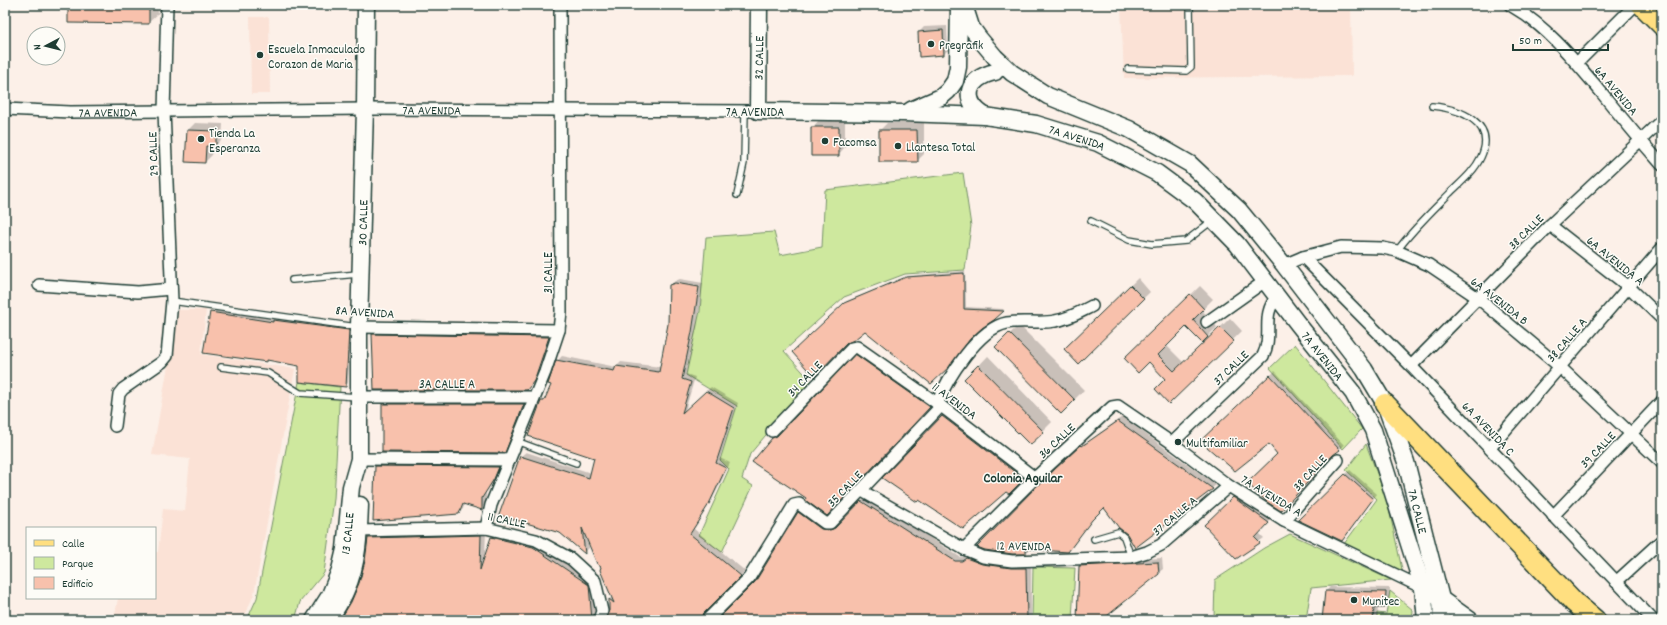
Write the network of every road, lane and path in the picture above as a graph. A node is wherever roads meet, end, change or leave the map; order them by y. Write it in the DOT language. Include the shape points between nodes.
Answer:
graph roads {
  1 [pos="167,5"];
  2 [pos="366,5"];
  3 [pos="560,5"];
  4 [pos="759,5"];
  5 [pos="959,5"];
  6 [pos="964,5"];
  7 [pos="1190,5"];
  8 [pos="1510,5"];
  9 [pos="1635,5"];
  10 [pos="1640,5"];
  11 [pos="971,27"];
  12 [pos="1662,27"];
  13 [pos="1577,62"];
  14 [pos="1128,69"];
  15 [pos="995,72"];
  16 [pos="1048,96"];
  17 [pos="1432,106"];
  18 [pos="5,109"];
  19 [pos="365,109"];
  20 [pos="560,111"];
  21 [pos="751,111"];
  22 [pos="164,112"];
  23 [pos="904,113"];
  24 [pos="985,116"];
  25 [pos="1662,120"];
  26 [pos="1641,141"];
  27 [pos="1662,165"];
  28 [pos="737,195"];
  29 [pos="1213,220"];
  30 [pos="1091,221"];
  31 [pos="1550,225"];
  32 [pos="1662,248"];
  33 [pos="1397,251"];
  34 [pos="1303,257"];
  35 [pos="1284,265"];
  36 [pos="361,274"];
  37 [pos="292,280"];
  38 [pos="1265,281"];
  39 [pos="39,285"];
  40 [pos="1629,287"];
  41 [pos="172,289"];
  42 [pos="1277,297"];
  43 [pos="1478,298"];
  44 [pos="172,301"];
  45 [pos="1092,306"];
  46 [pos="1662,319"];
  47 [pos="1207,322"];
  48 [pos="359,327"];
  49 [pos="559,330"];
  50 [pos="857,347"];
  51 [pos="221,366"];
  52 [pos="1411,366"];
  53 [pos="1560,367"];
  54 [pos="359,397"];
  55 [pos="534,397"];
  56 [pos="1662,401"];
  57 [pos="1385,404"];
  58 [pos="939,405"];
  59 [pos="1118,406"];
  60 [pos="115,426"];
  61 [pos="1373,430"];
  62 [pos="772,431"];
  63 [pos="1632,433"];
  64 [pos="358,441"];
  65 [pos="516,441"];
  66 [pos="1172,443"];
  67 [pos="1490,448"];
  68 [pos="359,459"];
  69 [pos="509,460"];
  70 [pos="1338,460"];
  71 [pos="576,463"];
  72 [pos="1662,463"];
  73 [pos="1035,478"];
  74 [pos="1229,486"];
  75 [pos="862,491"];
  76 [pos="1553,516"];
  77 [pos="1284,521"];
  78 [pos="486,528"];
  79 [pos="359,532"];
  80 [pos="1094,539"];
  81 [pos="1662,540"];
  82 [pos="964,549"];
  83 [pos="1131,557"];
  84 [pos="1616,582"];
  85 [pos="1423,588"];
  86 [pos="1441,599"];
  87 [pos="314,620"];
  88 [pos="329,620"];
  89 [pos="599,620"];
  90 [pos="707,620"];
  91 [pos="1426,620"];
  92 [pos="1442,620"];
  93 [pos="1470,620"];
  94 [pos="1596,620"];
  95 [pos="1653,620"];
  1 -- 22 [label="street, 29 CALLE"];
  2 -- 19 [label="main road, 30 CALLE"];
  3 -- 20 [label="street, 31 CALLE"];
  4 -- 21 [label="main road, 32 CALLE"];
  5 -- 23 [label="main road" via="957,72 953,84 935,100"];
  6 -- 11 [label="main road, 7A AVENIDA"];
  7 -- 14 [label="lane" via="1191,67 1186,71"];
  8 -- 13 [label="street, 6A AVENIDA" via="1540,26"];
  9 -- 13 [label="street"];
  10 -- 12 [label="main road"];
  11 -- 15 [label="main road" via="976,44"];
  11 -- 16 [label="main road, 7A AVENIDA" via="1005,67"];
  13 -- 26 [label="street, 6A AVENIDA"];
  15 -- 16 [label="main road" via="1018,86"];
  15 -- 24 [label="main road" via="980,76 970,88 972,104"];
  16 -- 35 [label="main road, 7A AVENIDA" via="1129,129 1190,164 1239,210"];
  17 -- 33 [label="lane" via="1447,108 1465,115 1481,126 1485,139 1481,157 1473,169 1411,232"];
  18 -- 22 [label="street, 7A AVENIDA"];
  19 -- 20 [label="street, 7A AVENIDA"];
  19 -- 22 [label="street, 7A AVENIDA"];
  19 -- 36 [label="main road, 30 CALLE"];
  20 -- 21 [label="street, 7A AVENIDA"];
  20 -- 49 [label="street, 31 CALLE"];
  21 -- 23 [label="main road, 7A AVENIDA"];
  21 -- 28 [label="lane"];
  22 -- 41 [label="street, 29 CALLE"];
  23 -- 24 [label="main road, 7A AVENIDA"];
  24 -- 29 [label="main road, 7A AVENIDA" via="1036,124 1098,143 1157,173 1195,201"];
  25 -- 26 [label="street, 38 CALLE"];
  26 -- 27 [label="street, 6A AVENIDA"];
  26 -- 31 [label="street, 38 CALLE"];
  29 -- 30 [label="lane" via="1186,241 1152,244 1129,240"];
  29 -- 38 [label="main road, 7A AVENIDA" via="1237,244"];
  31 -- 40 [label="street, 6A AVENIDA A"];
  31 -- 43 [label="street, 38 CALLE"];
  32 -- 40 [label="street, 38 CALLE A"];
  33 -- 34 [label="street, 6A AVENIDA B" via="1341,247"];
  33 -- 43 [label="street, 6A AVENIDA B" via="1429,265"];
  34 -- 35 [label="street, 6A AVENIDA B"];
  34 -- 52 [label="street, 6A AVENIDA C"];
  35 -- 57 [label="main road, 7A AVENIDA" via="1364,369"];
  36 -- 37 [label="lane"];
  36 -- 48 [label="main road, 30 CALLE"];
  38 -- 42 [label="main road, 7A AVENIDA"];
  38 -- 47 [label="street"];
  39 -- 41 [label="street" via="138,292"];
  40 -- 46 [label="street, 6A AVENIDA A"];
  40 -- 53 [label="street, 38 CALLE A"];
  41 -- 44 [label="street, 29 CALLE"];
  42 -- 61 [label="main road, 7A AVENIDA" via="1354,393"];
  42 -- 66 [label="street, 37 CALLE" via="1269,307 1268,341 1263,356"];
  43 -- 52 [label="street, 38 CALLE"];
  43 -- 53 [label="street, 6A AVENIDA B"];
  44 -- 48 [label="lane, 8A AVENIDA"];
  44 -- 60 [label="street, 29 CALLE" via="167,356 119,394"];
  45 -- 58 [label="street, 35 CALLE" via="1070,317 1054,321 1007,322 994,326 959,362"];
  48 -- 49 [label="street, 8A AVENIDA"];
  48 -- 54 [label="main road, 30 CALLE"];
  49 -- 55 [label="street, 31 CALLE"];
  50 -- 58 [label="street, 11 AVENIDA"];
  50 -- 62 [label="street, 34 CALLE" via="852,348"];
  51 -- 54 [label="lane" via="268,372 300,393"];
  52 -- 67 [label="street, 6A AVENIDA C"];
  53 -- 63 [label="street, 6A AVENIDA B"];
  53 -- 67 [label="street, 38 CALLE A"];
  54 -- 55 [label="street, 3A CALLE A"];
  54 -- 64 [label="main road, 30 CALLE"];
  55 -- 65 [label="street, 31 CALLE"];
  56 -- 63 [label="street, 39 CALLE"];
  57 -- 86 [label="main road, 7A CALLE" via="1406,462"];
  57 -- 94 [label="highway" via="1569,597"];
  58 -- 73 [label="street, 11 AVENIDA"];
  58 -- 75 [label="street, 35 CALLE"];
  59 -- 66 [label="street, 7A AVENIDA A"];
  59 -- 73 [label="street, 36 CALLE" via="1112,407"];
  61 -- 85 [label="main road, 7A CALLE"];
  63 -- 72 [label="street, 6A AVENIDA B"];
  63 -- 76 [label="street, 39 CALLE"];
  64 -- 68 [label="main road, 13 CALLE"];
  65 -- 69 [label="street, 31 CALLE"];
  65 -- 71 [label="lane"];
  66 -- 74 [label="street, 7A AVENIDA A"];
  67 -- 76 [label="street, 6A AVENIDA C"];
  68 -- 69 [label="street"];
  68 -- 79 [label="main road"];
  68 -- 87 [label="main road, 13 CALLE" via="351,487 345,549 340,570 330,595"];
  69 -- 78 [label="street, 31 CALLE" via="491,505"];
  70 -- 77 [label="street, 38 CALLE"];
  73 -- 82 [label="street, 36 CALLE"];
  74 -- 77 [label="street, 7A AVENIDA A"];
  74 -- 83 [label="street, 37 CALLE A" via="1162,545"];
  75 -- 82 [label="street, 12 AVENIDA"];
  75 -- 90 [label="street, 35 CALLE" via="827,524 798,504 794,505 749,578"];
  76 -- 84 [label="street, 6A AVENIDA C"];
  77 -- 85 [label="street, 7A AVENIDA A"];
  78 -- 79 [label="street, 11 CALLE"];
  78 -- 89 [label="street, 11 CALLE" via="536,540 571,559 595,581 602,611"];
  79 -- 88 [label="main road" via="346,590"];
  80 -- 83 [label="lane" via="1118,532 1124,537"];
  81 -- 84 [label="street"];
  82 -- 83 [label="street, 12 AVENIDA" via="983,558 1012,560"];
  84 -- 95 [label="street, 6A AVENIDA C"];
  85 -- 86 [label="main road"];
  85 -- 91 [label="main road, 7A CALLE"];
  86 -- 92 [label="main road, 7A CALLE"];
  86 -- 93 [label="main road"];
}
